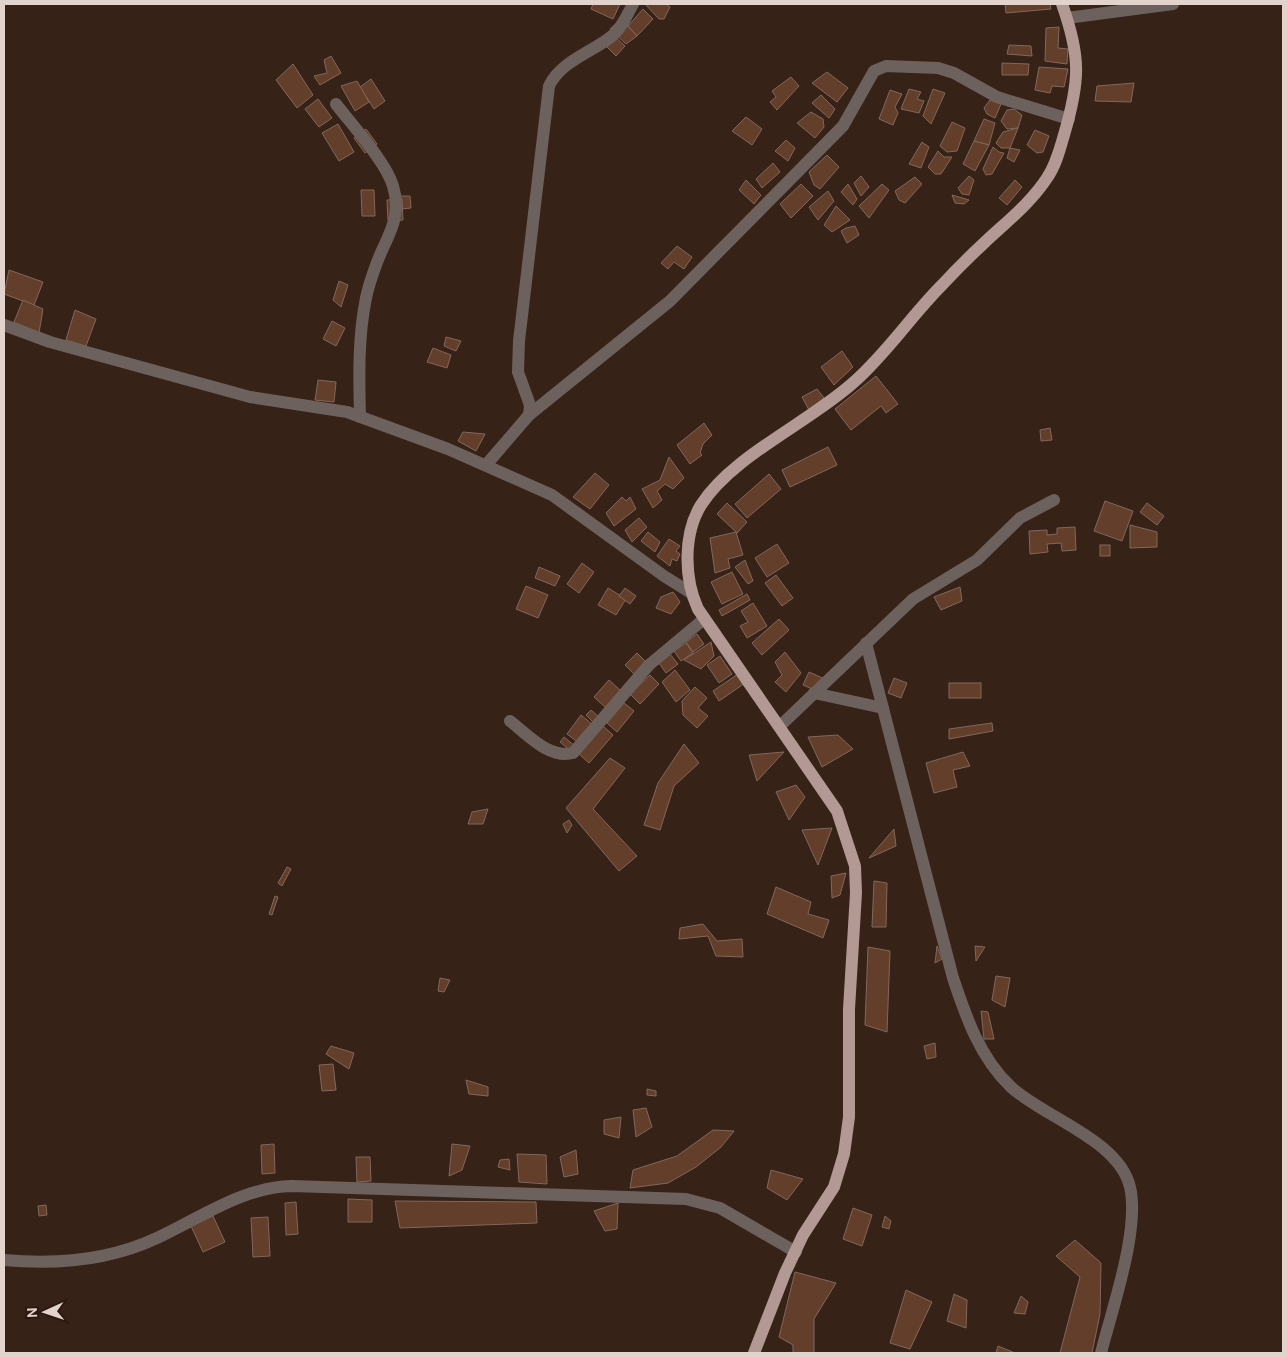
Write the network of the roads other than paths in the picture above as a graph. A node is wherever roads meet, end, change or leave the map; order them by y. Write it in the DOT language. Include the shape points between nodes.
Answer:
graph roads {
  1 [pos="633,4"];
  2 [pos="1062,4"];
  3 [pos="1173,4"];
  4 [pos="1067,18"];
  5 [pos="336,104"];
  6 [pos="1069,119"];
  7 [pos="4,325"];
  8 [pos="529,416"];
  9 [pos="360,417"];
  10 [pos="486,465"];
  11 [pos="1054,500"];
  12 [pos="691,593"];
  13 [pos="704,619"];
  14 [pos="866,643"];
  15 [pos="814,693"];
  16 [pos="883,708"];
  17 [pos="510,721"];
  18 [pos="780,726"];
  19 [pos="796,1252"];
  20 [pos="4,1260"];
  21 [pos="754,1353"];
  22 [pos="1100,1353"];
  1 -- 8 [label="street" via="612,36 561,70 549,86 518,347 518,372 530,405"];
  2 -- 4 [label="main road"];
  3 -- 4 [label="street"];
  4 -- 6 [label="main road" via="1078,67"];
  5 -- 9 [label="street" via="385,169 393,184 396,200 395,219 366,298 361,332"];
  6 -- 8 [label="street" via="998,97 938,68 886,66 874,71 843,126 670,301"];
  6 -- 12 [label="main road" via="1048,177 1021,210 940,286 854,382 718,484 701,506 693,525 688,574"];
  7 -- 9 [label="street" via="50,342 240,394"];
  8 -- 10 [label="street"];
  9 -- 10 [label="street"];
  10 -- 12 [label="street" via="552,495"];
  11 -- 14 [label="street" via="1020,518 977,560 913,599"];
  12 -- 13 [label="main road"];
  13 -- 17 [label="street" via="649,665 573,753 551,752"];
  13 -- 18 [label="main road"];
  14 -- 15 [label="street"];
  14 -- 16 [label="street"];
  15 -- 16 [label="street"];
  15 -- 18 [label="street"];
  16 -- 22 [label="street" via="953,978 978,1042 1010,1086 1102,1147 1114,1157 1128,1179 1132,1203 1130,1233"];
  18 -- 19 [label="main road" via="837,811 855,866 856,893 849,1000 849,1117 844,1154 834,1187"];
  19 -- 20 [label="street" via="720,1208 686,1199 274,1186 246,1195 155,1239 106,1257 68,1263"];
  19 -- 21 [label="main road"];
}
